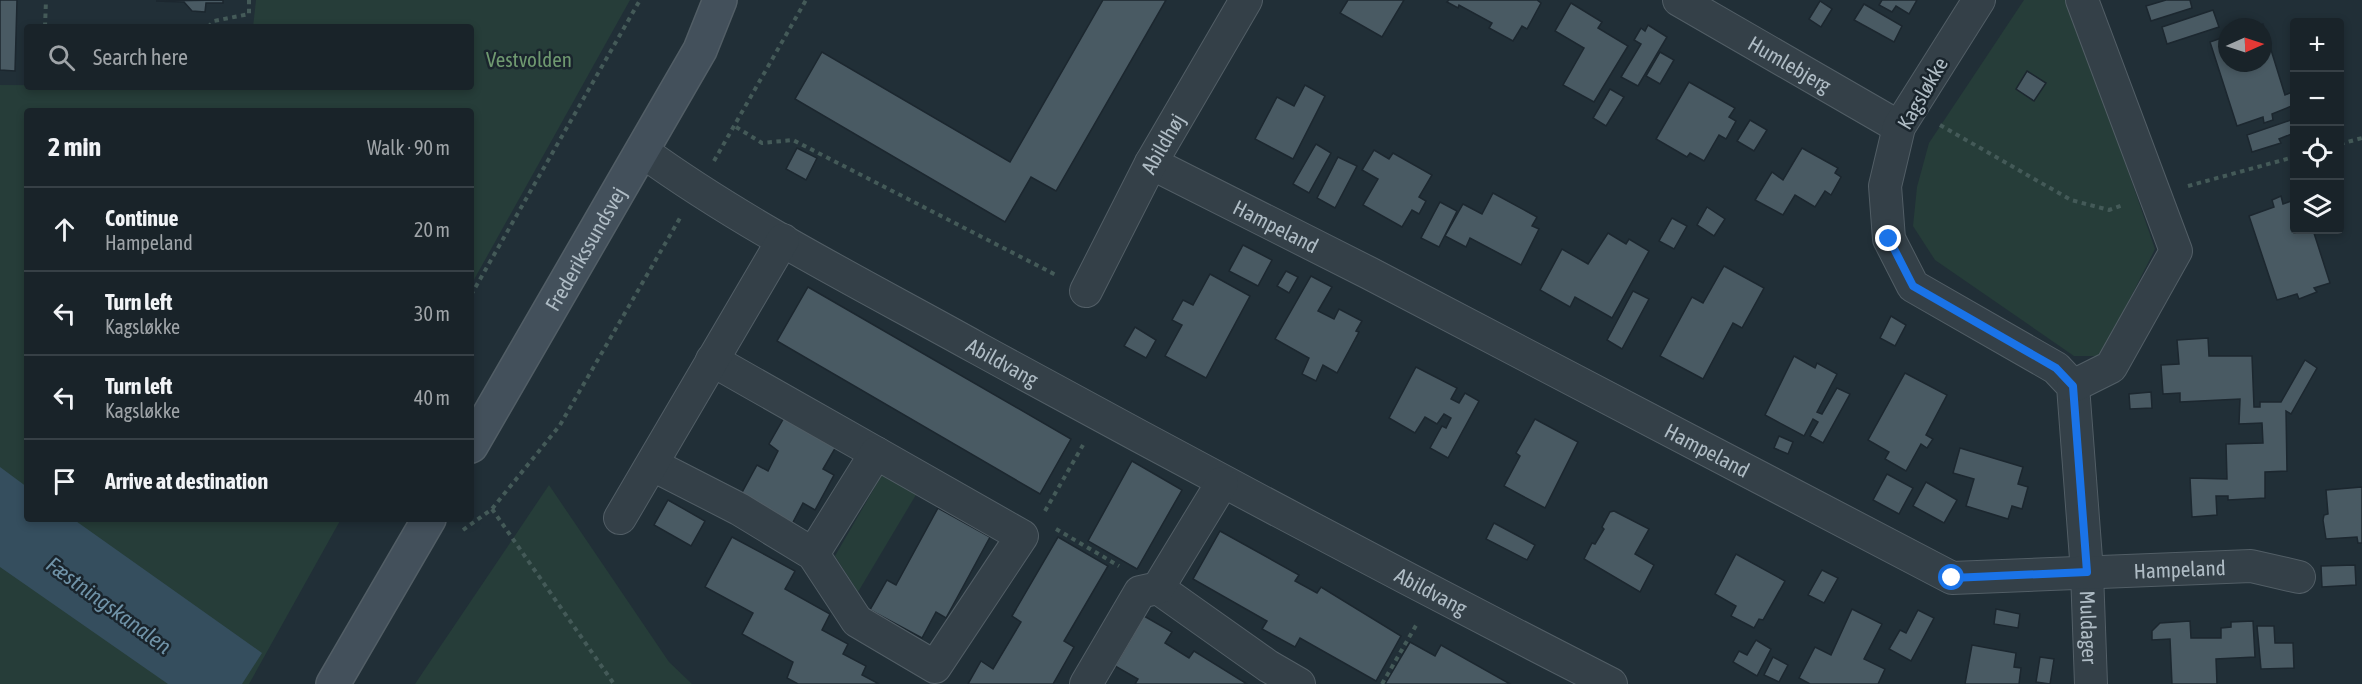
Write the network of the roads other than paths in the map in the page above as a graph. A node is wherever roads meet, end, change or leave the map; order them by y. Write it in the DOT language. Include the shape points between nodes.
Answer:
graph roads {
  1 [pos="720,0"];
  2 [pos="746,0"];
  3 [pos="1246,0"];
  4 [pos="1679,0"];
  5 [pos="1978,0"];
  6 [pos="2082,0"];
  7 [pos="700,51"];
  8 [pos="1905,118"];
  9 [pos="642,151"];
  10 [pos="1151,164"];
  11 [pos="783,240"];
  12 [pos="1086,291"];
  13 [pos="712,360"];
  14 [pos="2073,386"];
  15 [pos="474,441"];
  16 [pos="876,453"];
  17 [pos="653,465"];
  18 [pos="1222,483"];
  19 [pos="620,518"];
  20 [pos="443,527"];
  21 [pos="813,554"];
  22 [pos="2087,572"];
  23 [pos="2299,577"];
  24 [pos="1158,588"];
  25 [pos="333,684"];
  26 [pos="1086,684"];
  27 [pos="1299,684"];
  28 [pos="1611,684"];
  29 [pos="2091,684"];
  1 -- 7 [label="main road, Frederikssundsvej"];
  2 -- 7 [label="main road, Frederikssundsvej"];
  3 -- 10 [label="street, Abildhøj"];
  4 -- 8 [label="street, Humlebjerg"];
  5 -- 8 [label="street, Kagsløkke"];
  6 -- 14 [label="street" via="2176,251 2111,367"];
  7 -- 9 [label="main road, Frederikssundsvej"];
  8 -- 14 [label="street, Kagsløkke" via="1885,186 1889,239 1913,286 2056,368"];
  9 -- 11 [label="street, Abildvang" via="696,190"];
  9 -- 15 [label="main road, Frederikssundsvej"];
  10 -- 12 [label="street, Abildhøj"];
  10 -- 22 [label="street, Hampeland" via="1369,273 1952,578"];
  11 -- 13 [label="street"];
  11 -- 18 [label="street, Abildvang"];
  13 -- 16 [label="street"];
  13 -- 17 [label="street"];
  14 -- 22 [label="street"];
  16 -- 21 [label="street"];
  16 -- 21 [label="street" via="1022,536 934,667 857,621"];
  17 -- 19 [label="street"];
  17 -- 21 [label="street" via="739,508"];
  18 -- 24 [label="street"];
  18 -- 28 [label="street, Abildvang"];
  20 -- 25 [label="main road"];
  22 -- 23 [label="street, Hampeland" via="2251,566"];
  22 -- 29 [label="street, Muldager"];
  24 -- 26 [label="street" via="1140,592"];
  24 -- 27 [label="street"];
}
